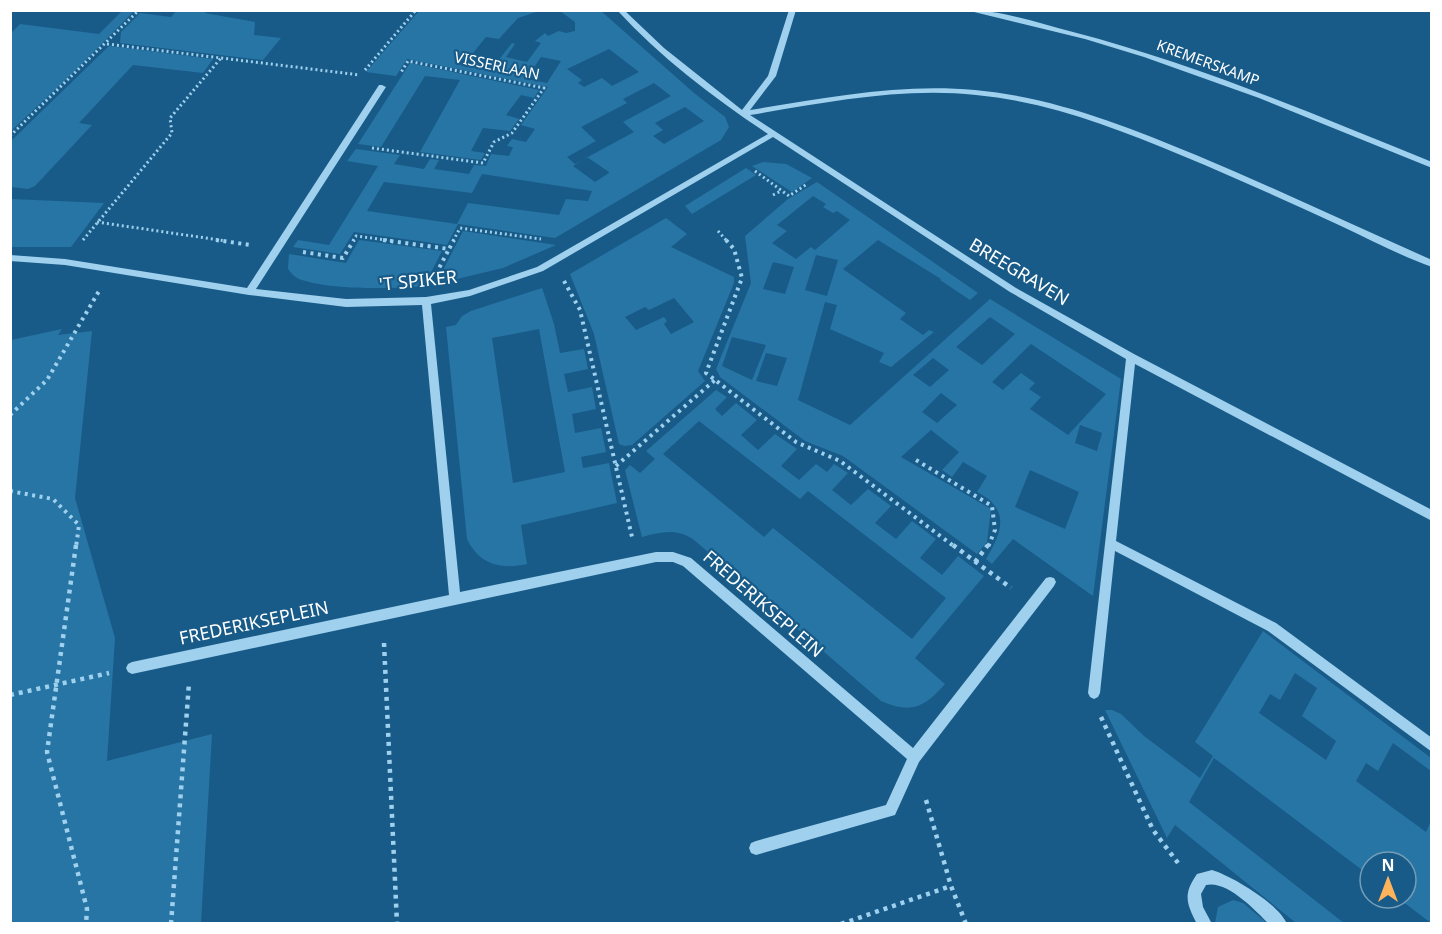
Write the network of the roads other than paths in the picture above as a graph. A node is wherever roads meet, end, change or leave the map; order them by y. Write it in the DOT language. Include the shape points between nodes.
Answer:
graph roads {
  1 [pos="620,10"];
  2 [pos="793,10"];
  3 [pos="969,10"];
  4 [pos="1017,15"];
  5 [pos="382,87"];
  6 [pos="742,114"];
  7 [pos="773,134"];
  8 [pos="1431,165"];
  9 [pos="10,258"];
  10 [pos="1431,264"];
  11 [pos="249,292"];
  12 [pos="426,301"];
  13 [pos="1131,357"];
  14 [pos="1431,516"];
  15 [pos="1112,544"];
  16 [pos="1050,582"];
  17 [pos="455,599"];
  18 [pos="132,668"];
  19 [pos="1094,693"];
  20 [pos="1431,746"];
  21 [pos="914,757"];
  22 [pos="756,848"];
  23 [pos="1205,924"];
  24 [pos="1280,924"];
  1 -- 6 [label="street, BREEGRAVEN" via="661,50"];
  2 -- 6 [label="street" via="772,76"];
  3 -- 4 [label="street, KREMERSKAMP"];
  4 -- 8 [label="street, KREMERSKAMP" via="1132,50"];
  5 -- 11 [label="street"];
  6 -- 7 [label="street, BREEGRAVEN"];
  6 -- 10 [label="street" via="855,96 932,91 1034,100 1145,136"];
  7 -- 12 [label="street, 'T SPIKER" via="527,274 470,293"];
  7 -- 13 [label="street, BREEGRAVEN" via="1013,290"];
  9 -- 11 [label="street, 'T SPIKER" via="64,262"];
  11 -- 12 [label="street, 'T SPIKER" via="346,303"];
  12 -- 17 [label="street"];
  13 -- 14 [label="street, BREEGRAVEN"];
  13 -- 15 [label="street"];
  15 -- 19 [label="street" via="1104,582"];
  15 -- 20 [label="street" via="1272,627"];
  16 -- 21 [label="street"];
  17 -- 18 [label="street, FREDERIKSEPLEIN"];
  17 -- 21 [label="street, FREDERIKSEPLEIN" via="656,557 673,557 687,562"];
  21 -- 22 [label="street" via="890,810"];
  23 -- 24 [label="street" via="1194,894 1198,883 1214,876 1225,879"];
}
